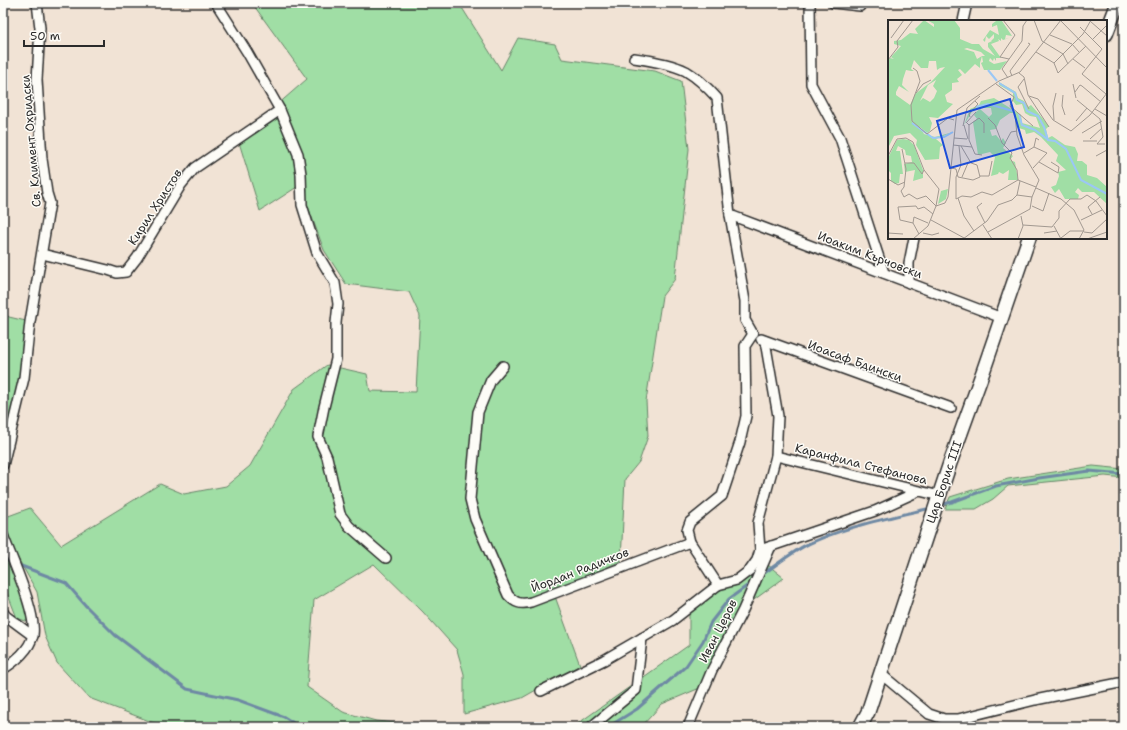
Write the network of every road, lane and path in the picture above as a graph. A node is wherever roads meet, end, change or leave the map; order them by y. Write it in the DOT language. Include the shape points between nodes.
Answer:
graph roads {
  1 [pos="37,3"];
  2 [pos="216,3"];
  3 [pos="810,3"];
  4 [pos="833,3"];
  5 [pos="861,3"];
  6 [pos="967,3"];
  7 [pos="1118,3"];
  8 [pos="963,20"];
  9 [pos="1107,31"];
  10 [pos="634,58"];
  11 [pos="280,110"];
  12 [pos="730,215"];
  13 [pos="914,239"];
  14 [pos="1029,239"];
  15 [pos="42,254"];
  16 [pos="884,272"];
  17 [pos="909,283"];
  18 [pos="1002,318"];
  19 [pos="753,334"];
  20 [pos="765,341"];
  21 [pos="503,366"];
  22 [pos="951,408"];
  23 [pos="776,456"];
  24 [pos="3,465"];
  25 [pos="919,490"];
  26 [pos="940,496"];
  27 [pos="3,535"];
  28 [pos="690,542"];
  29 [pos="771,546"];
  30 [pos="760,550"];
  31 [pos="386,558"];
  32 [pos="718,585"];
  33 [pos="3,612"];
  34 [pos="33,636"];
  35 [pos="642,638"];
  36 [pos="3,669"];
  37 [pos="880,674"];
  38 [pos="1124,682"];
  39 [pos="541,692"];
  40 [pos="591,727"];
  41 [pos="688,727"];
  42 [pos="860,727"];
  1 -- 15 [label="street, Св. Климент Охридски" via="40,28 37,80 42,159 50,203"];
  2 -- 11 [label="street"];
  3 -- 16 [label="street" via="811,84 840,138"];
  4 -- 5 [label="street" via="860,6"];
  6 -- 8 [label="street"];
  7 -- 9 [label="street"];
  10 -- 12 [label="street" via="685,71 706,85 717,98"];
  11 -- 15 [label="street, Кирил Христов" via="195,168 181,185 126,272 117,273"];
  11 -- 31 [label="street" via="298,154 302,174 302,205 317,253 335,283 338,304 336,359 318,437 327,457 340,514 349,526"];
  12 -- 16 [label="street, Иоаким Кърчовски"];
  12 -- 19 [label="street" via="746,320"];
  13 -- 17 [label="street" via="909,263"];
  14 -- 18 [label="street, Цар Борис III"];
  15 -- 24 [label="street, Св. Климент Охридски" via="30,322 24,378"];
  16 -- 17 [label="street, Иоаким Кърчовски"];
  17 -- 18 [label="street, Иоаким Кърчовски"];
  18 -- 26 [label="street, Цар Борис III"];
  19 -- 20 [label="street, Иоасаф Бдински"];
  19 -- 28 [label="street" via="745,346 746,416 740,442 722,496 690,522 687,530"];
  20 -- 22 [label="street, Иоасаф Бдински"];
  20 -- 23 [label="street" via="778,416"];
  21 -- 28 [label="street, Йордан Радичков" via="491,380 478,412 470,499 475,519 505,590 512,600 521,603 531,602"];
  23 -- 25 [label="street, Каранфила Стефанова"];
  23 -- 30 [label="street" via="758,523"];
  25 -- 26 [label="street, Каранфила Стефанова"];
  25 -- 29 [label="street" via="875,511"];
  26 -- 37 [label="street, Цар Борис III"];
  27 -- 34 [label="street" via="30,606 34,624"];
  28 -- 32 [label="street"];
  29 -- 30 [label="street"];
  29 -- 41 [label="street, Иван Церов"];
  30 -- 32 [label="street" via="750,570 737,580"];
  32 -- 35 [label="street" via="673,620"];
  33 -- 34 [label="street"];
  34 -- 36 [label="street" via="26,650"];
  35 -- 39 [label="street"];
  35 -- 40 [label="street" via="636,690"];
  37 -- 38 [label="street" via="929,714 944,719 958,719"];
  37 -- 42 [label="street, Цар Борис III" via="868,712"];
}
